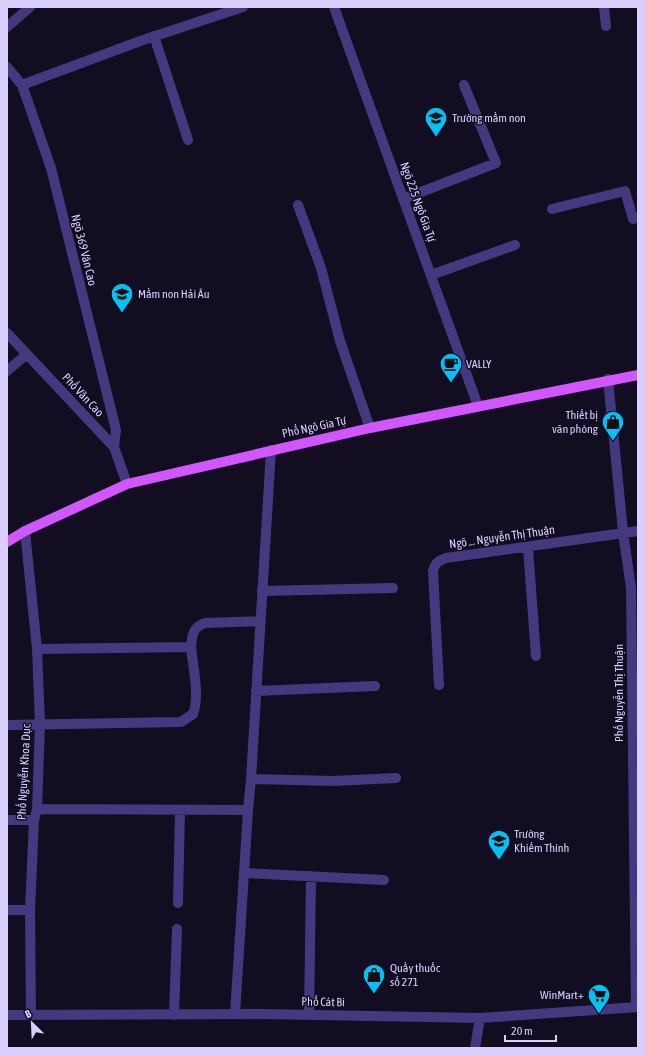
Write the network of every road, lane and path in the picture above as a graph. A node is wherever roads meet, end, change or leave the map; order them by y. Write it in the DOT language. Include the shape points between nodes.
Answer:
graph roads {
  1 [pos="30,7"];
  2 [pos="243,7"];
  3 [pos="334,7"];
  4 [pos="604,7"];
  5 [pos="606,26"];
  6 [pos="7,27"];
  7 [pos="154,36"];
  8 [pos="7,67"];
  9 [pos="22,85"];
  10 [pos="464,85"];
  11 [pos="188,140"];
  12 [pos="403,199"];
  13 [pos="298,205"];
  14 [pos="552,210"];
  15 [pos="638,218"];
  16 [pos="515,245"];
  17 [pos="431,275"];
  18 [pos="7,332"];
  19 [pos="27,354"];
  20 [pos="7,371"];
  21 [pos="638,375"];
  22 [pos="608,380"];
  23 [pos="478,406"];
  24 [pos="370,428"];
  25 [pos="114,446"];
  26 [pos="271,450"];
  27 [pos="127,484"];
  28 [pos="638,530"];
  29 [pos="25,531"];
  30 [pos="623,532"];
  31 [pos="7,542"];
  32 [pos="528,548"];
  33 [pos="393,588"];
  34 [pos="634,589"];
  35 [pos="262,591"];
  36 [pos="260,621"];
  37 [pos="191,647"];
  38 [pos="38,649"];
  39 [pos="536,656"];
  40 [pos="439,685"];
  41 [pos="375,686"];
  42 [pos="636,688"];
  43 [pos="256,691"];
  44 [pos="40,724"];
  45 [pos="7,725"];
  46 [pos="396,778"];
  47 [pos="251,779"];
  48 [pos="37,809"];
  49 [pos="180,810"];
  50 [pos="248,810"];
  51 [pos="7,820"];
  52 [pos="34,820"];
  53 [pos="244,873"];
  54 [pos="311,876"];
  55 [pos="384,880"];
  56 [pos="178,903"];
  57 [pos="7,910"];
  58 [pos="30,910"];
  59 [pos="177,929"];
  60 [pos="637,1007"];
  61 [pos="235,1014"];
  62 [pos="7,1015"];
  63 [pos="174,1015"];
  64 [pos="309,1015"];
  65 [pos="31,1016"];
  66 [pos="480,1018"];
  67 [pos="475,1048"];
  1 -- 6 [label="street"];
  2 -- 7 [label="street"];
  3 -- 12 [label="street, Ngõ 225 Ngô Gia Tự"];
  4 -- 5 [label="street"];
  7 -- 9 [label="street"];
  7 -- 11 [label="street"];
  8 -- 9 [label="street, Ngõ 369 Văn Cao"];
  9 -- 25 [label="street, Ngõ 369 Văn Cao" via="53,175 116,430"];
  10 -- 12 [label="street" via="496,163"];
  12 -- 17 [label="street, Ngõ 225 Ngô Gia Tự"];
  13 -- 24 [label="street" via="321,268 340,341"];
  14 -- 15 [label="street" via="625,191 633,219"];
  16 -- 17 [label="street"];
  17 -- 23 [label="street, Ngõ 225 Ngô Gia Tự"];
  18 -- 19 [label="street, Phố Văn Cao"];
  19 -- 20 [label="street"];
  19 -- 25 [label="street, Phố Văn Cao"];
  21 -- 22 [label="main road, Phố Ngô Gia Tự"];
  22 -- 23 [label="main road, Phố Ngô Gia Tự"];
  22 -- 30 [label="street, Phố Nguyễn Thị Thuận"];
  23 -- 24 [label="main road, Phố Ngô Gia Tự"];
  24 -- 26 [label="main road, Phố Ngô Gia Tự"];
  25 -- 27 [label="street, Phố Văn Cao"];
  26 -- 27 [label="main road, Phố Ngô Gia Tự"];
  26 -- 35 [label="street"];
  27 -- 29 [label="main road, Phố Ngô Gia Tự"];
  28 -- 30 [label="street, Ngõ ... Nguyễn Thị Thuận"];
  29 -- 31 [label="main road, Phố Ngô Gia Tự"];
  29 -- 38 [label="street, Phố Nguyễn Khoa Dục"];
  30 -- 32 [label="street, Ngõ ... Nguyễn Thị Thuận"];
  30 -- 34 [label="street, Phố Nguyễn Thị Thuận"];
  32 -- 39 [label="street"];
  32 -- 40 [label="street, Ngõ ... Nguyễn Thị Thuận" via="446,558 434,565"];
  33 -- 35 [label="street"];
  34 -- 42 [label="street, Phố Nguyễn Thị Thuận"];
  35 -- 36 [label="street"];
  36 -- 37 [label="street" via="205,623 197,626"];
  36 -- 43 [label="street"];
  37 -- 38 [label="street"];
  37 -- 44 [label="street" via="196,700 193,714 189,718 181,722"];
  38 -- 44 [label="street, Phố Nguyễn Khoa Dục"];
  41 -- 43 [label="street"];
  42 -- 60 [label="street, Phố Nguyễn Thị Thuận"];
  43 -- 47 [label="street"];
  44 -- 45 [label="street"];
  44 -- 48 [label="street, Phố Nguyễn Khoa Dục"];
  46 -- 47 [label="street" via="333,781"];
  47 -- 50 [label="street"];
  48 -- 49 [label="street"];
  48 -- 52 [label="street, Phố Nguyễn Khoa Dục"];
  49 -- 50 [label="street"];
  49 -- 56 [label="street"];
  50 -- 53 [label="street"];
  51 -- 52 [label="street"];
  52 -- 58 [label="street, Phố Nguyễn Khoa Dục"];
  53 -- 54 [label="street"];
  53 -- 61 [label="street"];
  54 -- 55 [label="street"];
  54 -- 64 [label="street"];
  57 -- 58 [label="street"];
  58 -- 65 [label="street, Phố Nguyễn Khoa Dục"];
  59 -- 63 [label="street"];
  60 -- 66 [label="street, Phố Cát Bi"];
  61 -- 63 [label="street, Phố Cát Bi"];
  61 -- 64 [label="street, Phố Cát Bi"];
  62 -- 65 [label="street, Phố Cát Bi"];
  63 -- 65 [label="street, Phố Cát Bi"];
  64 -- 66 [label="street, Phố Cát Bi"];
  66 -- 67 [label="street"];
}
